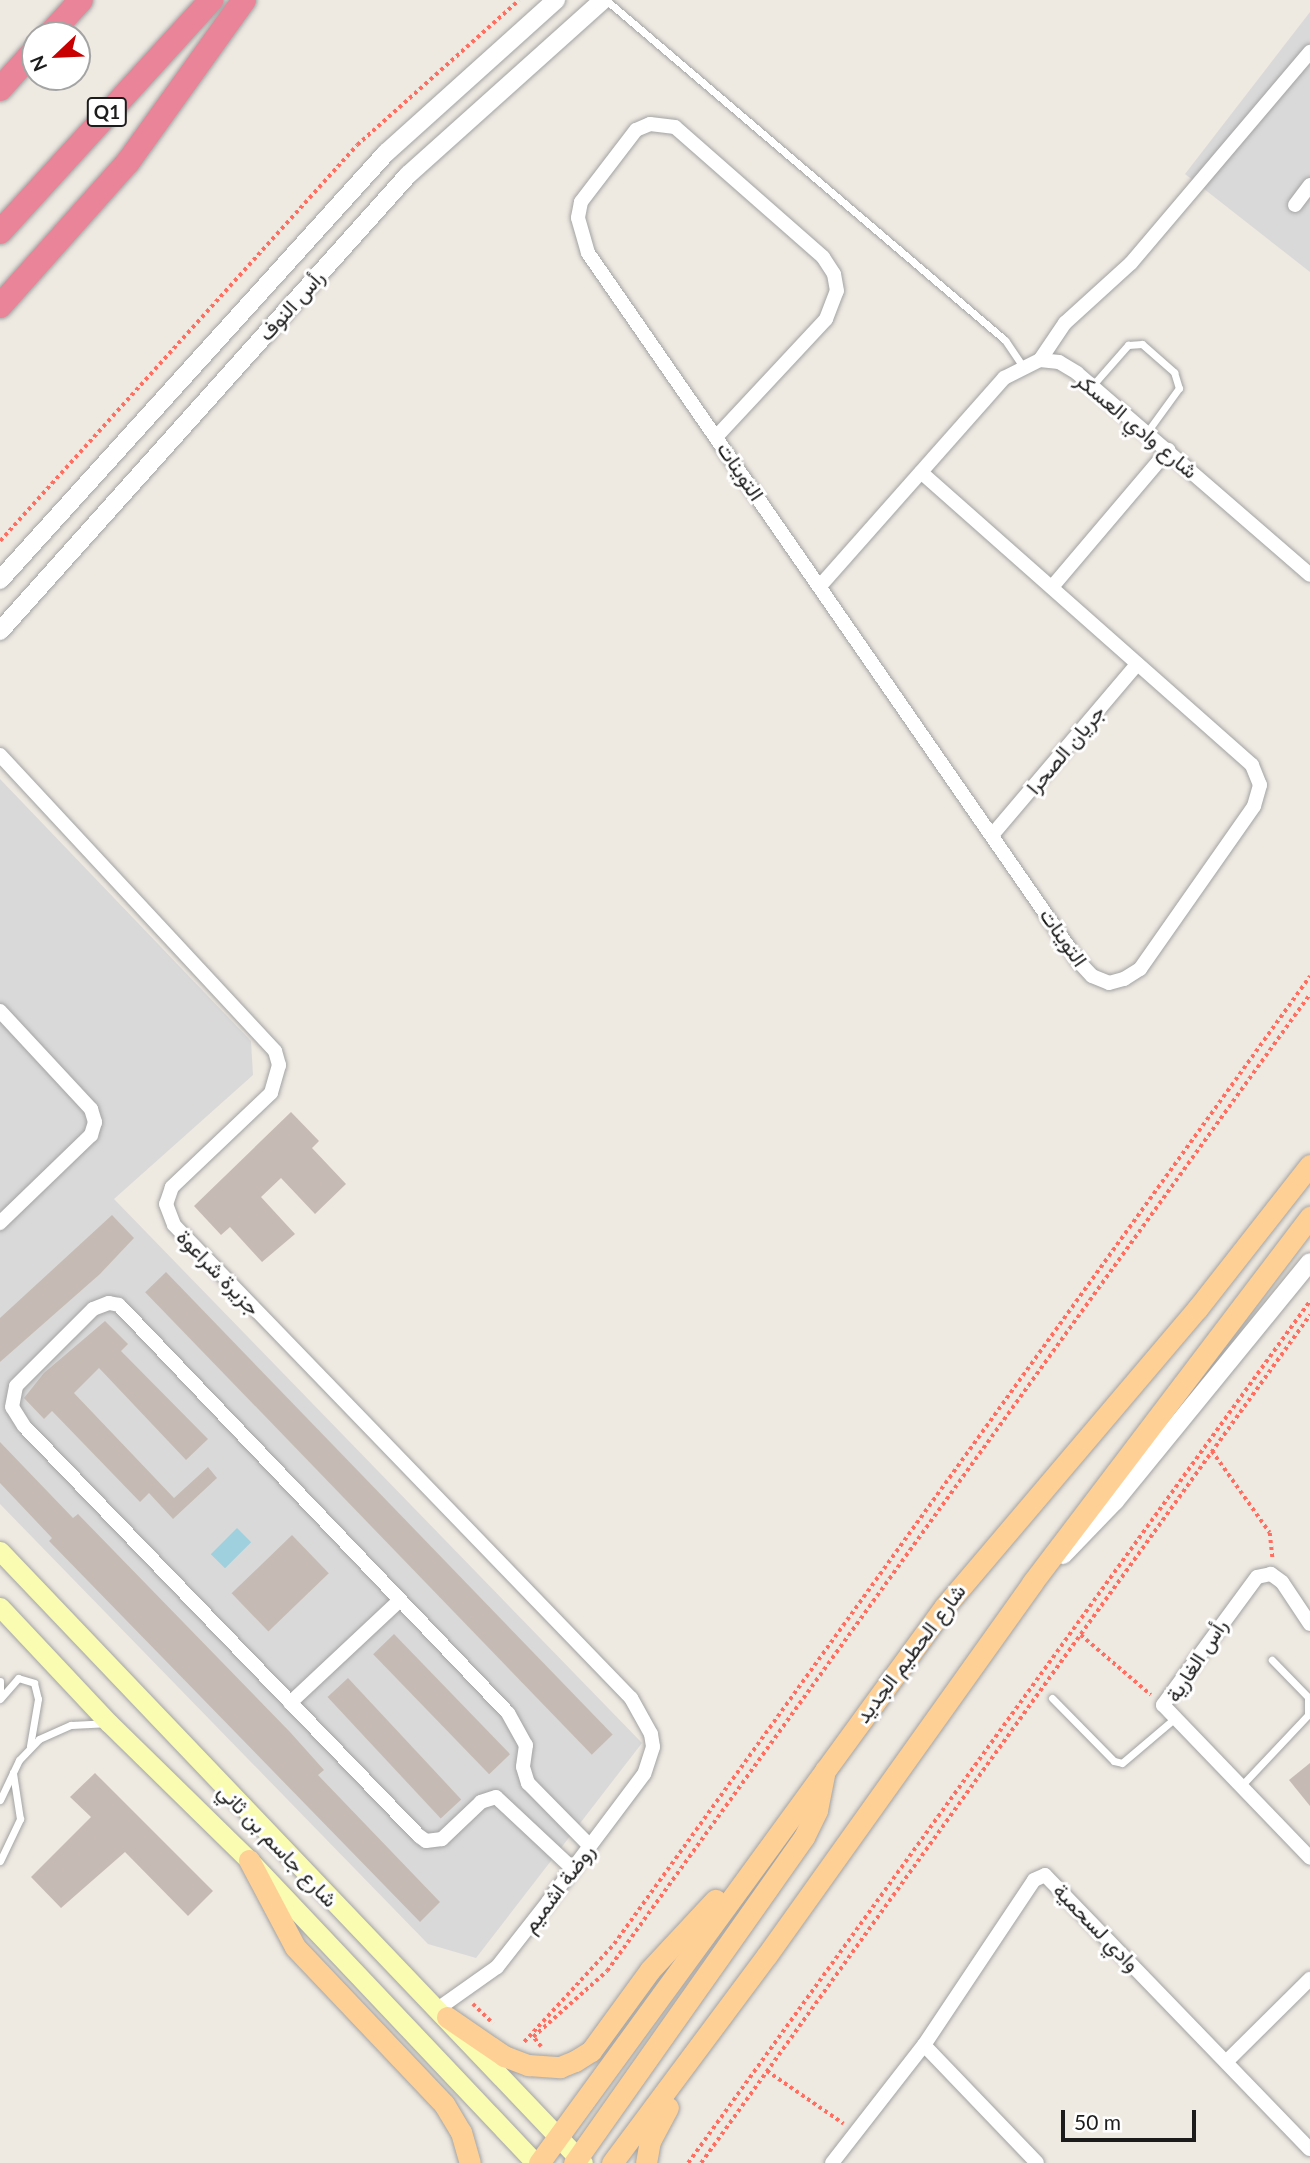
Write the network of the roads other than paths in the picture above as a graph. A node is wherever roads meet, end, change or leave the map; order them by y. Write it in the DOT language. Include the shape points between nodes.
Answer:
graph roads {
  1 [pos="81,0"];
  2 [pos="211,0"];
  3 [pos="244,0"];
  4 [pos="556,0"];
  5 [pos="605,0"];
  6 [pos="62,21"];
  7 [pos="1310,52"];
  8 [pos="21,66"];
  9 [pos="0,89"];
  10 [pos="1310,186"];
  11 [pos="1296,205"];
  12 [pos="0,232"];
  13 [pos="0,306"];
  14 [pos="1040,360"];
  15 [pos="1023,367"];
  16 [pos="1092,386"];
  17 [pos="1147,432"];
  18 [pos="717,436"];
  19 [pos="1168,450"];
  20 [pos="921,472"];
  21 [pos="1310,575"];
  22 [pos="0,580"];
  23 [pos="820,586"];
  24 [pos="1052,587"];
  25 [pos="0,631"];
  26 [pos="1137,664"];
  27 [pos="0,755"];
  28 [pos="993,834"];
  29 [pos="0,1011"];
  30 [pos="1310,1165"];
  31 [pos="2,1216"];
  32 [pos="1310,1217"];
  33 [pos="1310,1262"];
  34 [pos="0,1551"];
  35 [pos="1032,1583"];
  36 [pos="399,1601"];
  37 [pos="0,1606"];
  38 [pos="1310,1624"];
  39 [pos="1272,1660"];
  40 [pos="0,1681"];
  41 [pos="1052,1698"];
  42 [pos="0,1699"];
  43 [pos="290,1703"];
  44 [pos="1175,1717"];
  45 [pos="109,1723"];
  46 [pos="30,1746"];
  47 [pos="653,1747"];
  48 [pos="826,1765"];
  49 [pos="13,1773"];
  50 [pos="1241,1786"];
  51 [pos="0,1800"];
  52 [pos="769,1842"];
  53 [pos="590,1846"];
  54 [pos="1310,1858"];
  55 [pos="249,1860"];
  56 [pos="0,1861"];
  57 [pos="573,1869"];
  58 [pos="767,1955"];
  59 [pos="1310,1979"];
  60 [pos="443,2012"];
  61 [pos="925,2045"];
  62 [pos="1227,2061"];
  63 [pos="558,2137"];
  64 [pos="1310,2149"];
  65 [pos="574,2161"];
  66 [pos="470,2163"];
  67 [pos="538,2163"];
  68 [pos="612,2163"];
  69 [pos="646,2163"];
  70 [pos="832,2163"];
  71 [pos="1037,2163"];
  1 -- 6 [label="highway"];
  2 -- 12 [label="highway, Q1"];
  3 -- 13 [label="highway" via="128,162"];
  4 -- 22 [label="street, رأس النوف" via="386,153"];
  5 -- 15 [label="lane" via="1010,343"];
  5 -- 25 [label="street, رأس النوف" via="408,175"];
  7 -- 14 [label="street" via="1131,263 1065,323"];
  8 -- 9 [label="highway"];
  10 -- 11 [label="street"];
  14 -- 15 [label="street"];
  14 -- 16 [label="street, شارع وادي العسكر" via="1059,362"];
  15 -- 20 [label="street" via="1004,378"];
  16 -- 17 [label="street, شارع وادي العسكر"];
  16 -- 17 [label="lane" via="1128,345 1142,344 1174,372 1179,388"];
  17 -- 19 [label="street, شارع وادي العسكر"];
  18 -- 18 [label="street, التوينات" via="581,236 578,218 589,187 636,130 650,124 675,127 822,257 834,274 837,291 826,319"];
  18 -- 23 [label="street, التوينات"];
  19 -- 21 [label="street, شارع وادي العسكر"];
  19 -- 24 [label="street"];
  20 -- 23 [label="street"];
  20 -- 24 [label="street, التوينات"];
  23 -- 28 [label="street, التوينات"];
  24 -- 26 [label="street, التوينات"];
  26 -- 28 [label="street, جريان الصحرا"];
  26 -- 28 [label="street, التوينات" via="1252,765 1260,785 1254,806 1140,969 1109,983 1092,976"];
  27 -- 47 [label="street, جزيرة شراعوة" via="275,1051 277,1079 271,1093 172,1187 166,1204 174,1225 631,1698 646,1721"];
  29 -- 31 [label="street" via="91,1109 96,1122 92,1135"];
  30 -- 48 [label="main road, شارع الحطيم الجديد" via="1196,1309 981,1560"];
  32 -- 35 [label="main road"];
  33 -- 35 [label="street" via="1115,1501"];
  34 -- 60 [label="main road, شارع جاسم بن ثاني" via="164,1727"];
  35 -- 58 [label="main road"];
  36 -- 43 [label="street"];
  36 -- 43 [label="street" via="131,1315 109,1303 93,1309 16,1386 12,1407 24,1426"];
  36 -- 53 [label="street" via="508,1713 526,1745 523,1767 528,1783"];
  37 -- 45 [label="main road, شارع جاسم بن ثاني"];
  38 -- 44 [label="street, رأس الغارية" via="1271,1574 1248,1583 1163,1705"];
  39 -- 50 [label="lane" via="1308,1697 1308,1715"];
  40 -- 42 [label="lane"];
  41 -- 44 [label="lane" via="1114,1761 1122,1763"];
  42 -- 46 [label="lane" via="18,1678 34,1682 38,1699"];
  43 -- 57 [label="street" via="426,1841 442,1839 481,1802 496,1797"];
  44 -- 50 [label="street, رأس الغارية"];
  45 -- 46 [label="lane" via="60,1728"];
  45 -- 55 [label="main road, شارع جاسم بن ثاني"];
  46 -- 49 [label="lane"];
  47 -- 53 [label="street, روضة اشميم" via="644,1774"];
  48 -- 52 [label="main road, شارع الحطيم الجديد"];
  48 -- 65 [label="main road" via="817,1810 804,1838"];
  49 -- 51 [label="lane"];
  49 -- 56 [label="lane" via="20,1819"];
  50 -- 54 [label="street, رأس الغارية"];
  52 -- 60 [label="main road" via="650,1970 591,2051 575,2061 560,2067 528,2065 504,2056"];
  52 -- 63 [label="main road, شارع الحطيم الجديد"];
  53 -- 57 [label="street, روضة اشميم"];
  55 -- 66 [label="main road" via="295,1947 444,2104 461,2132"];
  55 -- 67 [label="main road, شارع جاسم بن ثاني"];
  57 -- 60 [label="street, روضة اشميم" via="497,1967 481,1982 461,1991"];
  58 -- 68 [label="main road"];
  58 -- 69 [label="main road" via="746,1996 660,2120"];
  59 -- 62 [label="street"];
  60 -- 63 [label="main road, شارع جاسم بن ثاني"];
  61 -- 62 [label="street, وادي لسحمية" via="1034,1880 1045,1875"];
  61 -- 70 [label="street, وادي لسحمية"];
  61 -- 71 [label="street"];
  62 -- 64 [label="street, وادي لسحمية"];
  63 -- 65 [label="main road"];
  63 -- 67 [label="main road, شارع الحطيم الجديد"];
}
